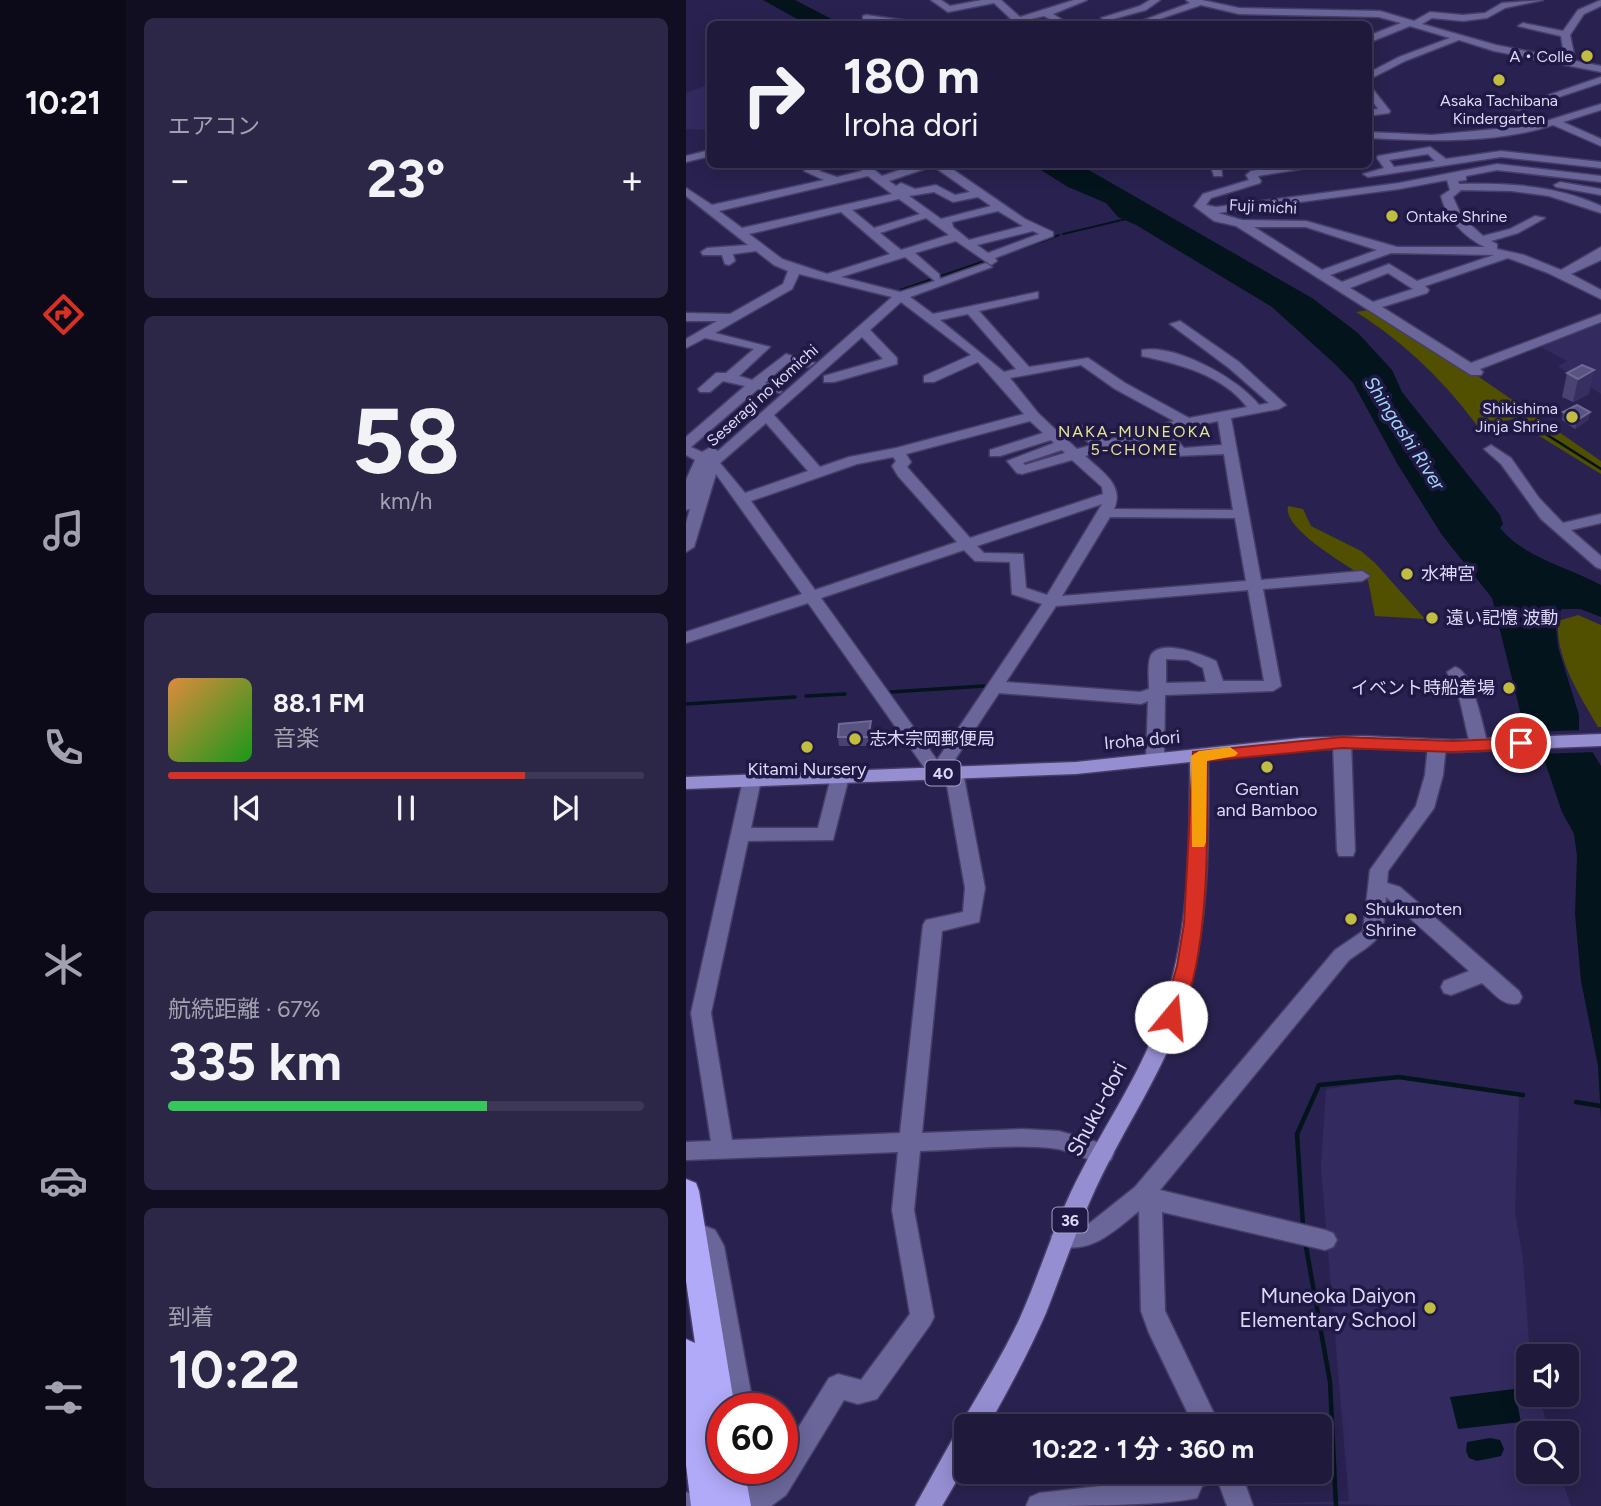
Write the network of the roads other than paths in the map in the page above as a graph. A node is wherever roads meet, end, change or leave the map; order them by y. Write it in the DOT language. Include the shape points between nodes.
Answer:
graph roads {
  1 [pos="935,0"];
  2 [pos="1083,0"];
  3 [pos="1156,0"];
  4 [pos="1331,0"];
  5 [pos="1539,0"];
  6 [pos="1194,1"];
  7 [pos="1601,3"];
  8 [pos="1213,7"];
  9 [pos="1301,11"];
  10 [pos="1045,13"];
  11 [pos="1380,14"];
  12 [pos="1223,17"];
  13 [pos="866,18"];
  14 [pos="1106,18"];
  15 [pos="1018,20"];
  16 [pos="888,21"];
  17 [pos="1013,21"];
  18 [pos="1060,21"];
  19 [pos="1145,21"];
  20 [pos="1296,21"];
  21 [pos="1364,21"];
  22 [pos="1412,24"];
  23 [pos="1523,26"];
  24 [pos="1565,34"];
  25 [pos="1372,39"];
  26 [pos="1455,39"];
  27 [pos="1565,62"];
  28 [pos="1601,69"];
  29 [pos="1372,75"];
  30 [pos="1601,79"];
  31 [pos="1372,92"];
  32 [pos="1552,96"];
  33 [pos="1601,107"];
  34 [pos="1516,108"];
  35 [pos="1587,112"];
  36 [pos="1372,113"];
  37 [pos="1554,122"];
  38 [pos="1372,135"];
  39 [pos="1601,143"];
  40 [pos="707,154"];
  41 [pos="1507,155"];
  42 [pos="1601,156"];
  43 [pos="1486,157"];
  44 [pos="686,159"];
  45 [pos="1601,165"];
  46 [pos="1497,167"];
  47 [pos="815,168"];
  48 [pos="908,168"];
  49 [pos="942,168"];
  50 [pos="1289,168"];
  51 [pos="877,174"];
  52 [pos="1368,174"];
  53 [pos="952,175"];
  54 [pos="1601,179"];
  55 [pos="1453,182"];
  56 [pos="686,191"];
  57 [pos="902,191"];
  58 [pos="979,192"];
  59 [pos="1600,192"];
  60 [pos="836,195"];
  61 [pos="1585,202"];
  62 [pos="1000,206"];
  63 [pos="711,209"];
  64 [pos="1601,210"];
  65 [pos="1206,211"];
  66 [pos="921,217"];
  67 [pos="1539,218"];
  68 [pos="1238,223"];
  69 [pos="1034,227"];
  70 [pos="741,232"];
  71 [pos="872,232"];
  72 [pos="953,232"];
  73 [pos="1479,241"];
  74 [pos="970,243"];
  75 [pos="760,247"];
  76 [pos="1389,250"];
  77 [pos="706,252"];
  78 [pos="1510,253"];
  79 [pos="904,254"];
  80 [pos="1600,255"];
  81 [pos="987,261"];
  82 [pos="864,266"];
  83 [pos="795,270"];
  84 [pos="1322,274"];
  85 [pos="1562,274"];
  86 [pos="935,276"];
  87 [pos="829,277"];
  88 [pos="1416,285"];
  89 [pos="1341,287"];
  90 [pos="1598,290"];
  91 [pos="897,294"];
  92 [pos="1034,295"];
  93 [pos="1373,306"];
  94 [pos="971,309"];
  95 [pos="686,317"];
  96 [pos="730,318"];
  97 [pos="932,318"];
  98 [pos="1601,318"];
  99 [pos="863,330"];
  100 [pos="703,334"];
  101 [pos="1175,339"];
  102 [pos="686,344"];
  103 [pos="1147,353"];
  104 [pos="1035,355"];
  105 [pos="980,356"];
  106 [pos="808,363"];
  107 [pos="1045,368"];
  108 [pos="1025,371"];
  109 [pos="703,372"];
  110 [pos="1001,376"];
  111 [pos="725,377"];
  112 [pos="829,379"];
  113 [pos="929,379"];
  114 [pos="755,384"];
  115 [pos="705,389"];
  116 [pos="776,390"];
  117 [pos="1256,410"];
  118 [pos="766,415"];
  119 [pos="1033,416"];
  120 [pos="1224,417"];
  121 [pos="1187,422"];
  122 [pos="1160,430"];
  123 [pos="1102,446"];
  124 [pos="686,447"];
  125 [pos="1067,447"];
  126 [pos="1230,449"];
  127 [pos="1491,449"];
  128 [pos="897,453"];
  129 [pos="995,453"];
  130 [pos="707,461"];
  131 [pos="817,472"];
  132 [pos="1111,496"];
  133 [pos="741,499"];
  134 [pos="686,506"];
  135 [pos="1105,513"];
  136 [pos="1240,514"];
  137 [pos="1601,518"];
  138 [pos="1559,529"];
  139 [pos="965,544"];
  140 [pos="686,547"];
  141 [pos="1601,564"];
  142 [pos="1363,576"];
  143 [pos="1253,585"];
  144 [pos="810,596"];
  145 [pos="1051,602"];
  146 [pos="686,638"];
  147 [pos="1455,672"];
  148 [pos="995,687"];
  149 [pos="1216,687"];
  150 [pos="1159,693"];
  151 [pos="1601,740"];
  152 [pos="1342,742"];
  153 [pos="1487,745"];
  154 [pos="1437,746"];
  155 [pos="1199,756"];
  156 [pos="1155,760"];
  157 [pos="946,772"];
  158 [pos="840,777"];
  159 [pos="752,779"];
  160 [pos="686,783"];
  161 [pos="741,834"];
  162 [pos="1346,851"];
  163 [pos="1380,888"];
  164 [pos="1485,973"];
  165 [pos="1451,988"];
  166 [pos="1512,997"];
  167 [pos="912,1141"];
  168 [pos="723,1149"];
  169 [pos="686,1151"];
  170 [pos="1103,1153"];
  171 [pos="686,1191"];
  172 [pos="1143,1194"];
  173 [pos="692,1231"];
  174 [pos="1063,1237"];
  175 [pos="1325,1240"];
  176 [pos="686,1353"];
  177 [pos="739,1393"];
  178 [pos="980,1414"];
  179 [pos="1201,1414"];
  180 [pos="702,1441"];
  181 [pos="954,1461"];
  182 [pos="739,1484"];
  183 [pos="751,1484"];
  184 [pos="1190,1484"];
  185 [pos="1232,1484"];
  186 [pos="750,1503"];
  187 [pos="707,1506"];
  188 [pos="928,1506"];
  189 [pos="1039,1506"];
  190 [pos="1240,1506"];
  1 -- 15 [label="street" via="948,9 996,0"];
  2 -- 10 [label="street"];
  3 -- 14 [label="street"];
  4 -- 11 [label="street"];
  5 -- 22 [label="street" via="1502,6 1487,15 1430,15"];
  6 -- 8 [label="street"];
  6 -- 19 [label="street"];
  7 -- 24 [label="street" via="1581,12"];
  8 -- 9 [label="street"];
  8 -- 12 [label="street"];
  9 -- 11 [label="street"];
  9 -- 20 [label="street"];
  10 -- 15 [label="street"];
  10 -- 18 [label="street"];
  11 -- 21 [label="street"];
  11 -- 22 [label="street"];
  13 -- 16 [label="street"];
  15 -- 17 [label="street"];
  22 -- 25 [label="street"];
  22 -- 26 [label="street"];
  23 -- 24 [label="street"];
  24 -- 27 [label="street" via="1569,54"];
  26 -- 27 [label="street"];
  26 -- 29 [label="street"];
  27 -- 28 [label="street"];
  30 -- 32 [label="street"];
  31 -- 36 [label="street" via="1385,111"];
  32 -- 34 [label="street"];
  32 -- 35 [label="street"];
  33 -- 35 [label="street"];
  35 -- 37 [label="street"];
  37 -- 38 [label="street" via="1466,136"];
  37 -- 39 [label="street"];
  40 -- 44 [label="street"];
  41 -- 42 [label="street" via="1524,147"];
  41 -- 43 [label="street"];
  41 -- 45 [label="street"];
  43 -- 46 [label="street"];
  43 -- 52 [label="street"];
  46 -- 54 [label="street"];
  46 -- 55 [label="street"];
  47 -- 60 [label="street" via="808,171"];
  48 -- 51 [label="street"];
  49 -- 53 [label="street"];
  50 -- 65 [label="street" via="1255,173 1251,175 1256,181 1207,196 1200,206"];
  51 -- 57 [label="street"];
  51 -- 60 [label="street"];
  53 -- 57 [label="street"];
  53 -- 58 [label="street"];
  55 -- 59 [label="street" via="1515,179"];
  55 -- 61 [label="street"];
  55 -- 65 [label="street"];
  55 -- 73 [label="street" via="1454,194 1447,196 1448,203 1466,231"];
  56 -- 63 [label="street"];
  57 -- 58 [label="street" via="936,188 954,199"];
  57 -- 60 [label="street"];
  57 -- 72 [label="street"];
  58 -- 62 [label="street"];
  59 -- 61 [label="street"];
  60 -- 63 [label="street"];
  60 -- 70 [label="street"];
  60 -- 71 [label="street"];
  61 -- 64 [label="street"];
  62 -- 69 [label="street"];
  62 -- 72 [label="street" via="947,220"];
  63 -- 70 [label="street"];
  65 -- 68 [label="street, Fuji michi" via="1214,218"];
  66 -- 71 [label="street"];
  67 -- 73 [label="street" via="1514,232"];
  68 -- 76 [label="street, Fuji michi" via="1304,223"];
  68 -- 84 [label="street"];
  69 -- 74 [label="street"];
  69 -- 81 [label="street" via="1049,234"];
  70 -- 75 [label="street"];
  71 -- 79 [label="street"];
  72 -- 74 [label="street"];
  72 -- 79 [label="street"];
  73 -- 78 [label="street"];
  74 -- 81 [label="street"];
  75 -- 77 [label="street" via="728,256"];
  75 -- 83 [label="street"];
  76 -- 78 [label="street, Fuji michi"];
  76 -- 84 [label="street"];
  78 -- 85 [label="street, Fuji michi"];
  78 -- 88 [label="street"];
  79 -- 82 [label="street"];
  79 -- 86 [label="street"];
  80 -- 85 [label="street"];
  81 -- 86 [label="street"];
  81 -- 91 [label="street"];
  82 -- 87 [label="street"];
  82 -- 91 [label="street"];
  83 -- 87 [label="street"];
  83 -- 96 [label="street" via="788,286"];
  84 -- 89 [label="street"];
  85 -- 90 [label="street, Fuji michi"];
  86 -- 91 [label="street"];
  87 -- 91 [label="street"];
  88 -- 89 [label="street" via="1389,268"];
  88 -- 93 [label="street" via="1423,290"];
  89 -- 93 [label="street"];
  91 -- 97 [label="street"];
  91 -- 99 [label="street, Seseragi no komichi"];
  91 -- 106 [label="street, Seseragi no komichi"];
  92 -- 94 [label="street"];
  93 -- 98 [label="street" via="1474,370"];
  94 -- 97 [label="street"];
  94 -- 108 [label="street"];
  95 -- 96 [label="street"];
  96 -- 100 [label="street"];
  97 -- 105 [label="street"];
  99 -- 112 [label="street" via="892,361"];
  99 -- 118 [label="street, Seseragi no komichi"];
  100 -- 102 [label="street"];
  100 -- 111 [label="street" via="764,348"];
  101 -- 103 [label="street"];
  101 -- 117 [label="street" via="1250,400"];
  101 -- 117 [label="street" via="1234,365 1279,405"];
  104 -- 107 [label="street"];
  105 -- 110 [label="street"];
  105 -- 113 [label="street"];
  106 -- 114 [label="street" via="786,358"];
  106 -- 116 [label="street, Seseragi no komichi"];
  107 -- 108 [label="street"];
  107 -- 121 [label="street" via="1089,359 1121,386"];
  108 -- 110 [label="street"];
  109 -- 111 [label="street"];
  110 -- 119 [label="street"];
  111 -- 114 [label="street"];
  111 -- 115 [label="street"];
  114 -- 116 [label="street"];
  114 -- 124 [label="street"];
  116 -- 130 [label="street, Seseragi no komichi"];
  117 -- 120 [label="street"];
  118 -- 130 [label="street, Seseragi no komichi"];
  118 -- 131 [label="street"];
  119 -- 125 [label="street"];
  119 -- 128 [label="street"];
  120 -- 121 [label="street"];
  120 -- 126 [label="street"];
  121 -- 122 [label="street"];
  122 -- 123 [label="street"];
  122 -- 126 [label="street" via="1180,453"];
  123 -- 125 [label="street"];
  123 -- 125 [label="street" via="1080,429"];
  124 -- 130 [label="street"];
  125 -- 129 [label="street"];
  125 -- 132 [label="street" via="1109,486"];
  126 -- 136 [label="street"];
  127 -- 138 [label="street" via="1520,477 1536,505"];
  128 -- 131 [label="street"];
  128 -- 139 [label="street" via="904,462 899,466 903,472"];
  130 -- 133 [label="street" via="725,475"];
  130 -- 134 [label="street, Seseragi no komichi" via="697,466"];
  130 -- 140 [label="street, Seseragi no komichi"];
  131 -- 133 [label="street"];
  132 -- 135 [label="street"];
  132 -- 139 [label="street"];
  133 -- 144 [label="street"];
  135 -- 136 [label="street"];
  135 -- 145 [label="street"];
  136 -- 143 [label="street"];
  137 -- 138 [label="street"];
  138 -- 141 [label="street"];
  139 -- 144 [label="street"];
  139 -- 145 [label="street" via="980,558 1018,557 1018,591"];
  142 -- 143 [label="street"];
  143 -- 145 [label="street"];
  143 -- 149 [label="street" via="1273,686"];
  144 -- 146 [label="street"];
  144 -- 157 [label="street"];
  145 -- 148 [label="street"];
  147 -- 153 [label="street"];
  148 -- 150 [label="street" via="1141,698"];
  148 -- 157 [label="street"];
  149 -- 150 [label="street" via="1168,688"];
  149 -- 150 [label="street" via="1210,665 1191,655 1161,654"];
  150 -- 156 [label="street"];
  151 -- 153 [label="main road, Iroha dori"];
  152 -- 154 [label="main road, Iroha dori"];
  152 -- 155 [label="main road, Iroha dori"];
  152 -- 162 [label="street"];
  153 -- 154 [label="main road, Iroha dori"];
  154 -- 163 [label="street" via="1427,802 1382,863"];
  155 -- 156 [label="main road, Iroha dori / 40"];
  155 -- 170 [label="main road, Shuku-dori / 36" via="1198,834 1186,966 1163,1037"];
  156 -- 157 [label="main road, Iroha dori / 40"];
  157 -- 158 [label="main road, Iroha dori / 40"];
  157 -- 167 [label="street" via="975,888 972,917 933,925"];
  158 -- 159 [label="main road, Iroha dori / 40"];
  158 -- 161 [label="street" via="826,835"];
  159 -- 160 [label="main road, Iroha dori / 40"];
  159 -- 161 [label="street"];
  161 -- 168 [label="street" via="701,1013"];
  163 -- 164 [label="street" via="1393,892"];
  163 -- 172 [label="street" via="1376,925 1370,936 1342,955"];
  164 -- 165 [label="street"];
  164 -- 166 [label="street"];
  167 -- 168 [label="street"];
  167 -- 170 [label="street" via="1034,1138"];
  167 -- 186 [label="street" via="903,1210 922,1317 868,1391 838,1386 777,1486"];
  168 -- 169 [label="street"];
  170 -- 174 [label="main road, Shuku-dori / 36"];
  171 -- 173 [label="highway"];
  172 -- 174 [label="street" via="1094,1233"];
  172 -- 175 [label="street" via="1168,1204"];
  172 -- 179 [label="street" via="1152,1216 1153,1311"];
  173 -- 177 [label="street" via="706,1237 712,1246"];
  173 -- 180 [label="highway"];
  174 -- 178 [label="main road, Shuku-dori / 36" via="1027,1328"];
  176 -- 180 [label="highway"];
  180 -- 187 [label="highway"];
  181 -- 188 [label="main road"];
  182 -- 186 [label="highway"];
  183 -- 186 [label="street"];
  184 -- 189 [label="street" via="1188,1489"];
  185 -- 190 [label="street"];
}
